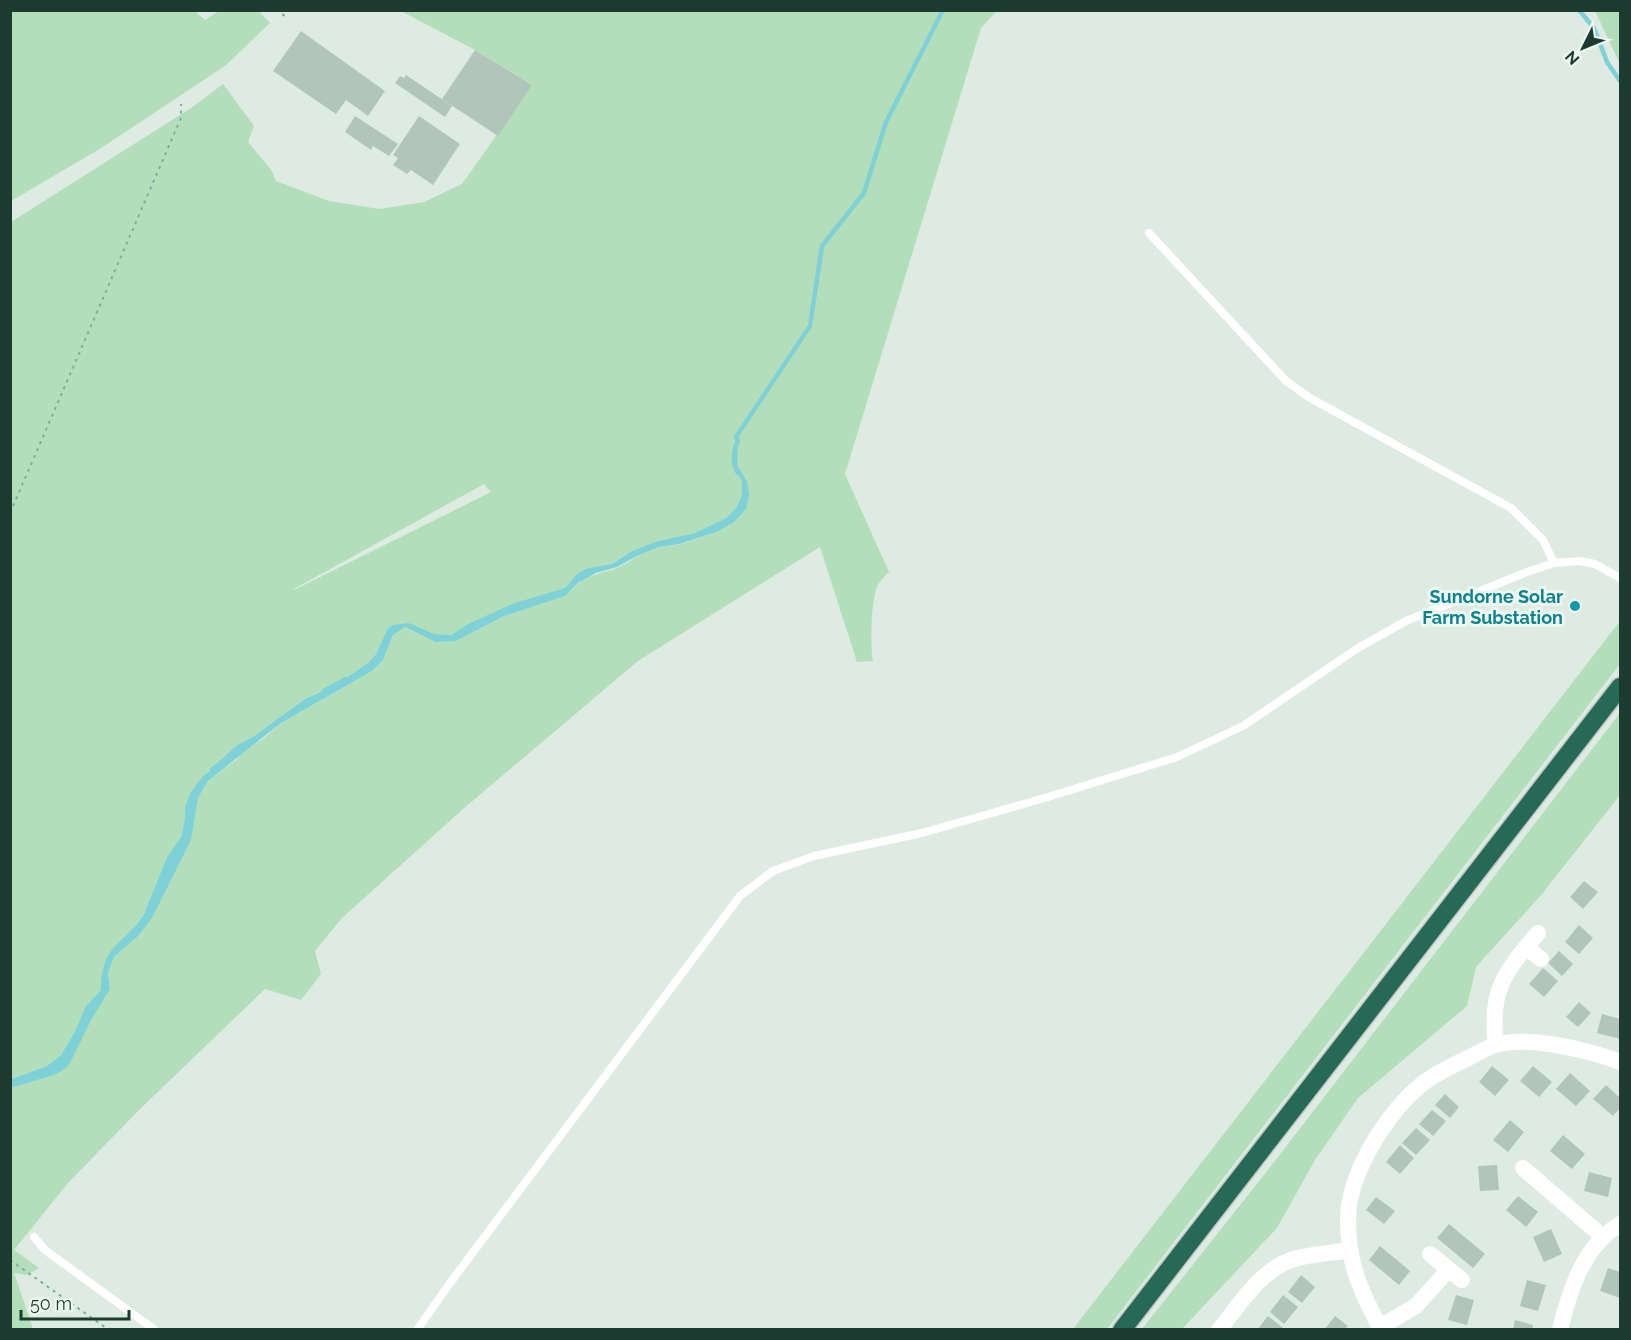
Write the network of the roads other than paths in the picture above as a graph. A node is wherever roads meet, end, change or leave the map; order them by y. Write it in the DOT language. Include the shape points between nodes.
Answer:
graph roads {
  1 [pos="1149,233"];
  2 [pos="1554,563"];
  3 [pos="1620,578"];
  4 [pos="1620,687"];
  5 [pos="1538,933"];
  6 [pos="1526,947"];
  7 [pos="1541,958"];
  8 [pos="1496,1045"];
  9 [pos="1620,1062"];
  10 [pos="1523,1168"];
  11 [pos="1620,1224"];
  12 [pos="34,1237"];
  13 [pos="1603,1237"];
  14 [pos="1429,1249"];
  15 [pos="1350,1250"];
  16 [pos="1381,1328"];
  17 [pos="155,1329"];
  18 [pos="417,1329"];
  19 [pos="1122,1329"];
  20 [pos="1219,1329"];
  21 [pos="1560,1329"];
  1 -- 2 [label="lane" via="1286,381 1310,398 1511,508 1543,540"];
  2 -- 3 [label="lane" via="1595,564"];
  2 -- 18 [label="lane" via="1406,621 1358,648 1243,726 1176,757 945,827 814,856 773,871 741,896"];
  4 -- 19 [label="highway"];
  5 -- 6 [label="street"];
  6 -- 7 [label="street"];
  6 -- 8 [label="street" via="1498,991 1493,1018"];
  8 -- 9 [label="street" via="1572,1047"];
  8 -- 15 [label="street" via="1423,1084 1380,1132 1363,1162 1350,1200"];
  10 -- 13 [label="street" via="1543,1177"];
  11 -- 13 [label="street"];
  12 -- 17 [label="lane" via="55,1257"];
  13 -- 21 [label="street" via="1579,1269"];
  14 -- 16 [label="street" via="1455,1274"];
  15 -- 16 [label="street" via="1362,1293"];
  15 -- 20 [label="street" via="1294,1259 1279,1266 1256,1284"];
}
